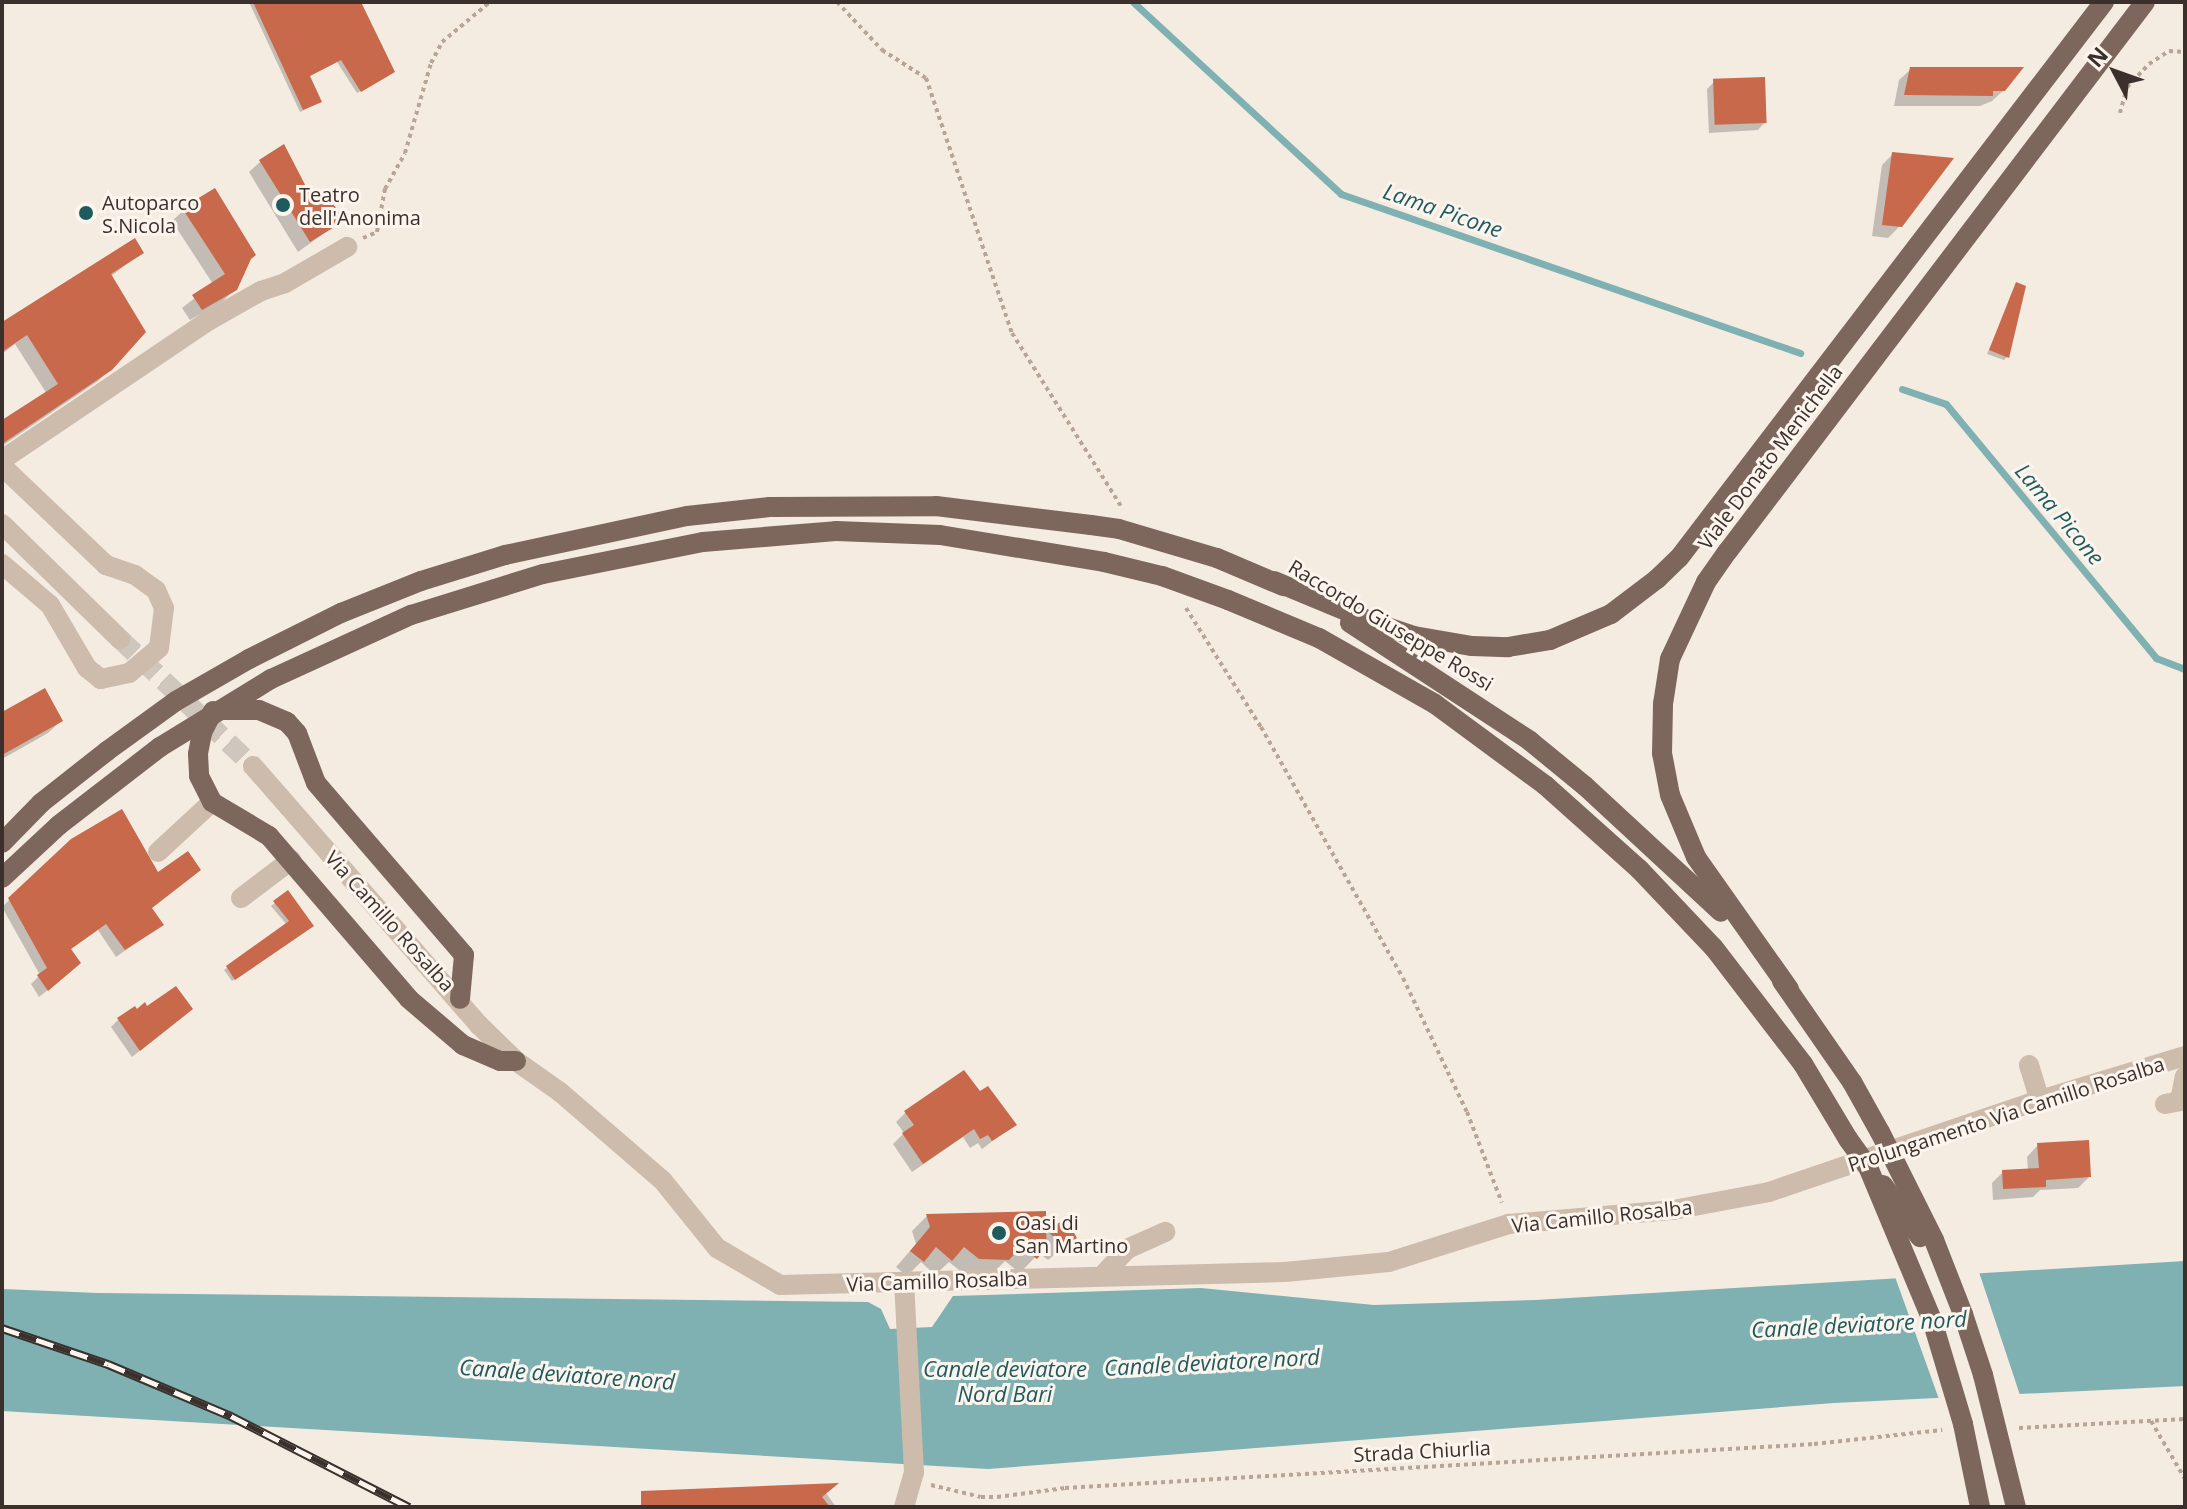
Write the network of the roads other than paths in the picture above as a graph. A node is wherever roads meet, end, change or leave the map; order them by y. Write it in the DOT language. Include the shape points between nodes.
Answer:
graph roads {
  1 [pos="2104,2"];
  2 [pos="2145,2"];
  3 [pos="347,247"];
  4 [pos="2,463"];
  5 [pos="936,506"];
  6 [pos="753,508"];
  7 [pos="2,524"];
  8 [pos="836,531"];
  9 [pos="2,564"];
  10 [pos="1274,581"];
  11 [pos="120,639"];
  12 [pos="213,711"];
  13 [pos="253,766"];
  14 [pos="212,802"];
  15 [pos="41,803"];
  16 [pos="2,826"];
  17 [pos="2,843"];
  18 [pos="158,852"];
  19 [pos="291,860"];
  20 [pos="2,878"];
  21 [pos="241,898"];
  22 [pos="1789,989"];
  23 [pos="460,999"];
  24 [pos="2185,1056"];
  25 [pos="516,1061"];
  26 [pos="2029,1065"];
  27 [pos="2185,1076"];
  28 [pos="2040,1100"];
  29 [pos="2165,1104"];
  30 [pos="1863,1136"];
  31 [pos="1868,1167"];
  32 [pos="1827,1174"];
  33 [pos="1165,1232"];
  34 [pos="1102,1276"];
  35 [pos="904,1283"];
  36 [pos="1963,1314"];
  37 [pos="904,1507"];
  38 [pos="1980,1507"];
  39 [pos="2016,1507"];
  1 -- 10 [label="main road, Viale Donato Menichella" via="1679,558 1611,614 1550,640 1472,646 1414,636"];
  2 -- 22 [label="main road, Viale Donato Menichella" via="1706,582 1670,659 1662,753 1670,795 1696,857"];
  3 -- 4 [label="street" via="208,321"];
  4 -- 9 [label="street" via="106,565 135,575 156,590 164,608 159,648 129,673 101,679 87,668 50,605"];
  5 -- 6 [label="main road, Raccordo Giuseppe Rossi"];
  5 -- 8 [label="main road"];
  5 -- 10 [label="main road, Raccordo Giuseppe Rossi, bridge" via="1119,529"];
  6 -- 8 [label="main road"];
  6 -- 15 [label="main road, Raccordo Giuseppe Rossi" via="586,535 505,555 341,613 176,701"];
  7 -- 11 [label="street"];
  8 -- 12 [label="main road" via="703,542 517,581 411,615 340,645"];
  8 -- 30 [label="main road, bridge" via="940,535 1162,576 1319,638 1435,704 1545,785 1639,869 1714,948"];
  10 -- 22 [label="main road, Raccordo Giuseppe Rossi" via="1402,655 1530,741 1714,904"];
  12 -- 14 [label="main road" via="198,754 199,776"];
  12 -- 20 [label="main road" via="119,777"];
  12 -- 23 [label="main road" via="259,710 287,722 297,733 316,783 464,955"];
  13 -- 23 [label="street, Via Camillo Rosalba"];
  14 -- 18 [label="street"];
  14 -- 19 [label="main road" via="256,827"];
  15 -- 16 [label="main road"];
  15 -- 17 [label="main road, Raccordo Giuseppe Rossi"];
  19 -- 21 [label="street"];
  19 -- 25 [label="main road" via="409,999 463,1045 500,1061"];
  22 -- 30 [label="main road, Raccordo Giuseppe Rossi" via="1852,1082"];
  23 -- 25 [label="street, Via Camillo Rosalba"];
  24 -- 28 [label="street, Prolungamento Via Camillo Rosalba"];
  25 -- 35 [label="street, Via Camillo Rosalba" via="663,1181 717,1248 747,1269 780,1285"];
  26 -- 28 [label="street"];
  27 -- 29 [label="street" via="2180,1101"];
  28 -- 32 [label="street, Prolungamento Via Camillo Rosalba"];
  30 -- 31 [label="main road, bridge"];
  30 -- 36 [label="main road, bridge" via="1934,1240"];
  31 -- 36 [label="main road, bridge" via="1908,1216"];
  31 -- 38 [label="main road, bridge" via="1948,1367"];
  32 -- 34 [label="street, Via Camillo Rosalba" via="1719,1203 1509,1224 1389,1262 1285,1272"];
  33 -- 34 [label="street" via="1127,1249"];
  34 -- 35 [label="street, Via Camillo Rosalba"];
  35 -- 37 [label="street" via="914,1477"];
  36 -- 39 [label="main road, bridge"];
}
